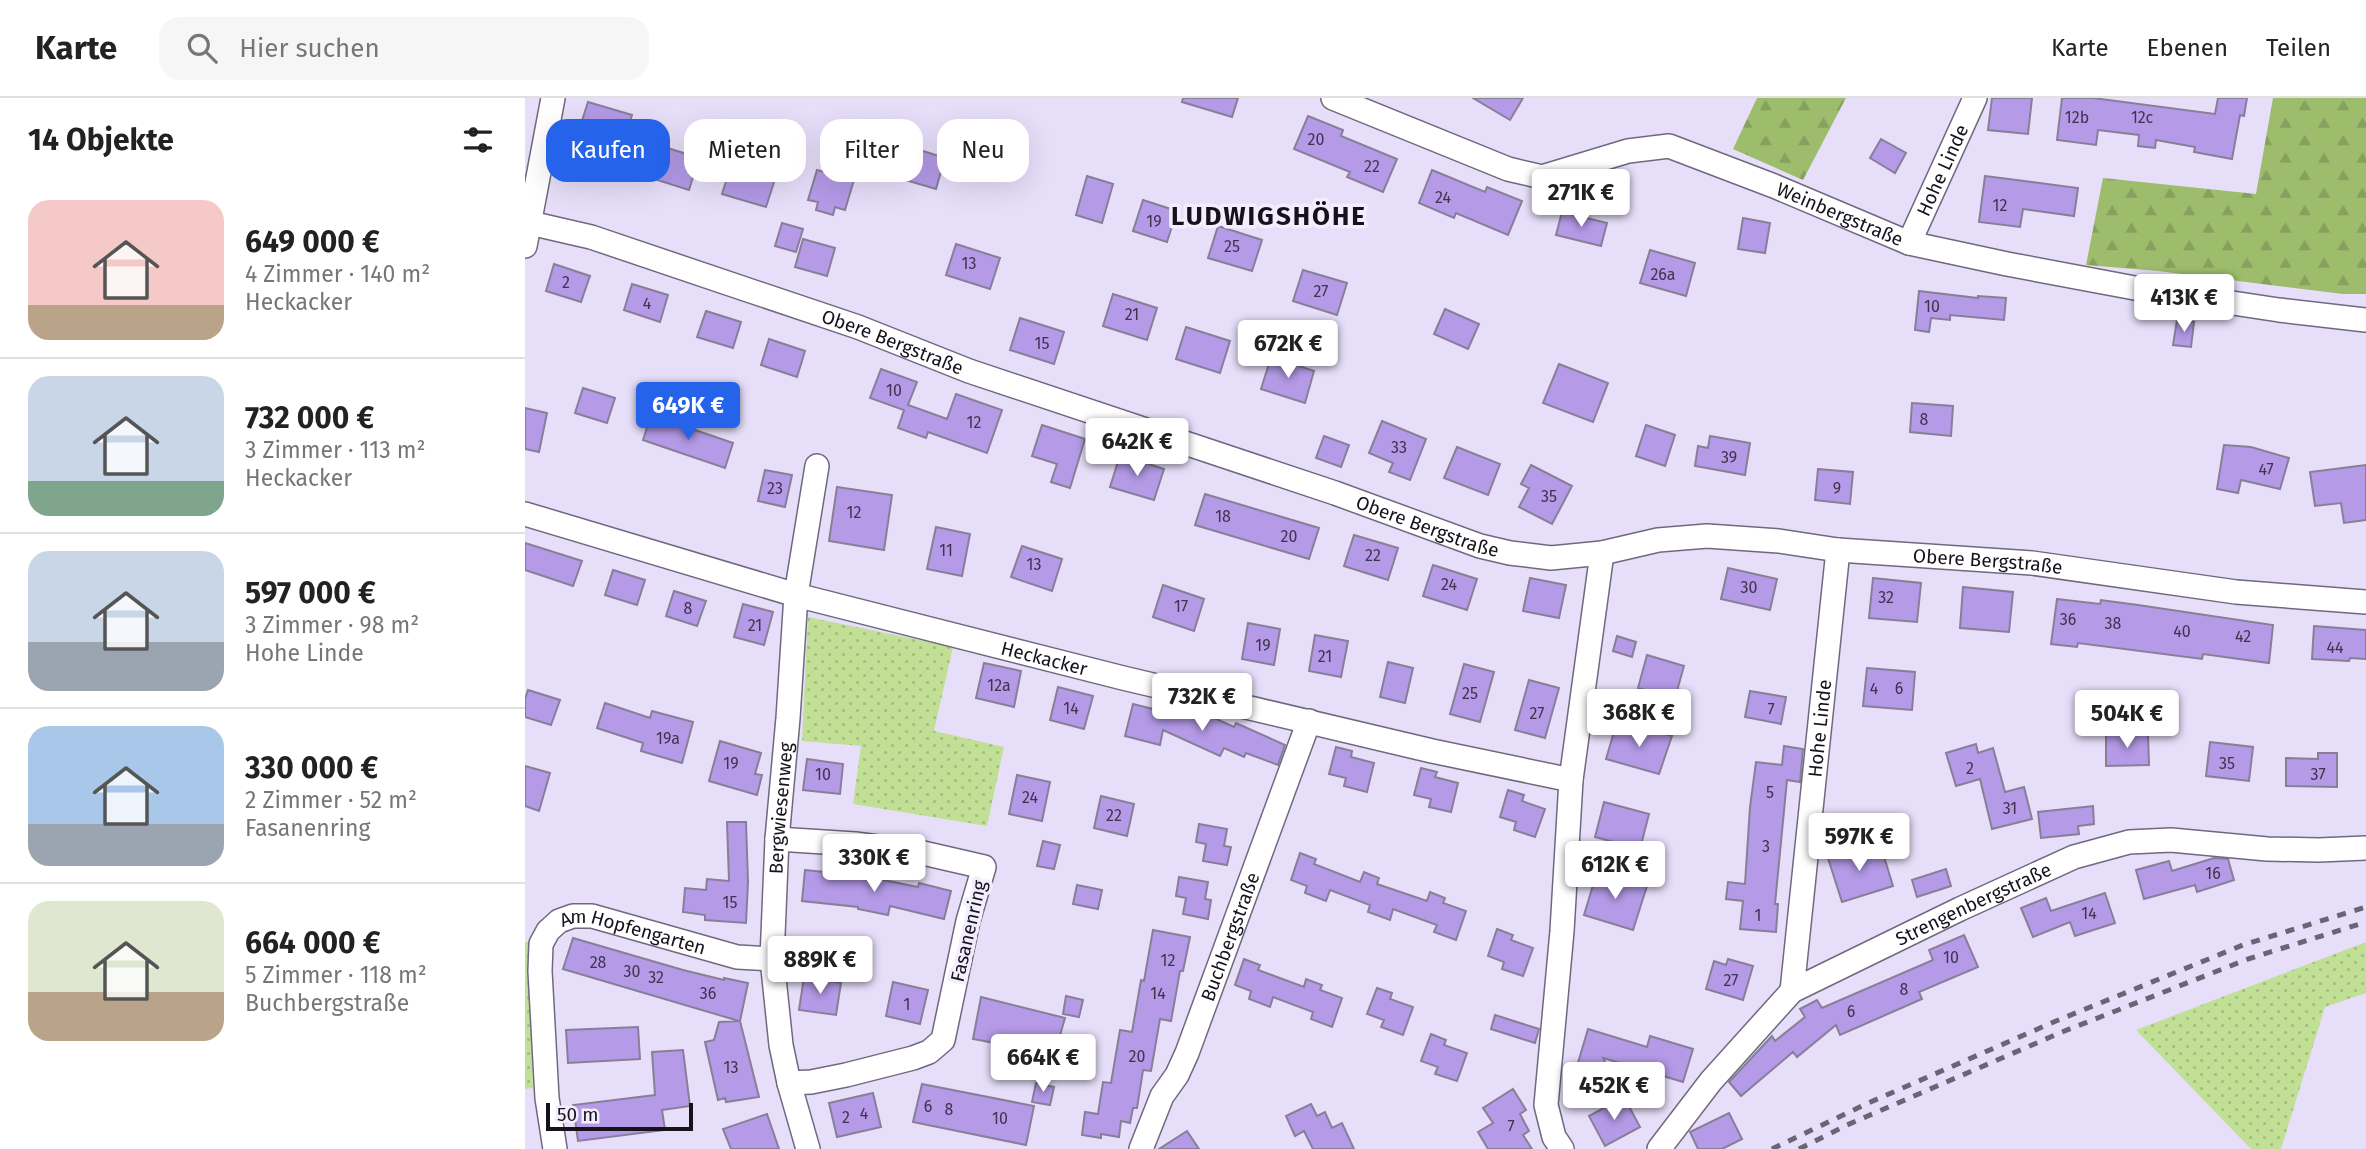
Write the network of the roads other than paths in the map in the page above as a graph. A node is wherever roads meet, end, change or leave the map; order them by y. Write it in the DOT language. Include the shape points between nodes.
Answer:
graph roads {
  1 [pos="553,98"];
  2 [pos="1333,98"];
  3 [pos="1975,98"];
  4 [pos="528,234"];
  5 [pos="1909,243"];
  6 [pos="2366,320"];
  7 [pos="817,466"];
  8 [pos="525,514"];
  9 [pos="1838,550"];
  10 [pos="1602,553"];
  11 [pos="796,596"];
  12 [pos="2366,602"];
  13 [pos="1309,721"];
  14 [pos="1571,780"];
  15 [pos="777,839"];
  16 [pos="2366,848"];
  17 [pos="772,959"];
  18 [pos="1792,992"];
  19 [pos="789,1083"];
  20 [pos="555,1149"];
  21 [pos="808,1149"];
  22 [pos="1141,1149"];
  23 [pos="1562,1149"];
  24 [pos="1659,1149"];
  1 -- 4 [label="street"];
  2 -- 5 [label="street, Weinbergstraße" via="1508,169 1542,177 1628,150 1669,146"];
  3 -- 5 [label="street, Hohe Linde"];
  4 -- 10 [label="street, Obere Bergstraße" via="591,237 1480,546 1551,558"];
  5 -- 6 [label="street, Weinbergstraße" via="2140,289"];
  7 -- 11 [label="street, Bergwiesenweg"];
  8 -- 11 [label="street, Heckacker"];
  9 -- 10 [label="street, Obere Bergstraße" via="1707,536 1658,540"];
  9 -- 12 [label="street, Obere Bergstraße" via="2032,562 2236,592"];
  9 -- 18 [label="street, Hohe Linde"];
  10 -- 14 [label="street"];
  11 -- 13 [label="street, Heckacker"];
  11 -- 15 [label="street, Bergwiesenweg"];
  13 -- 14 [label="street, Heckacker"];
  13 -- 22 [label="street, Buchbergstraße" via="1187,1053 1161,1096"];
  14 -- 23 [label="street" via="1546,1105"];
  15 -- 17 [label="street, Bergwiesenweg"];
  15 -- 19 [label="street, Fasanenring" via="923,853 984,867 943,1041 913,1058"];
  16 -- 18 [label="street, Strengenbergstraße" via="2267,849 2171,840 2101,848 1960,909"];
  17 -- 19 [label="street, Bergwiesenweg"];
  17 -- 20 [label="street, Am Hopfengarten" via="737,957 592,916 559,921 541,944 540,971 547,1098"];
  18 -- 24 [label="street, Strengenbergstraße" via="1711,1081"];
  19 -- 21 [label="street, Bergwiesenweg"];
}
